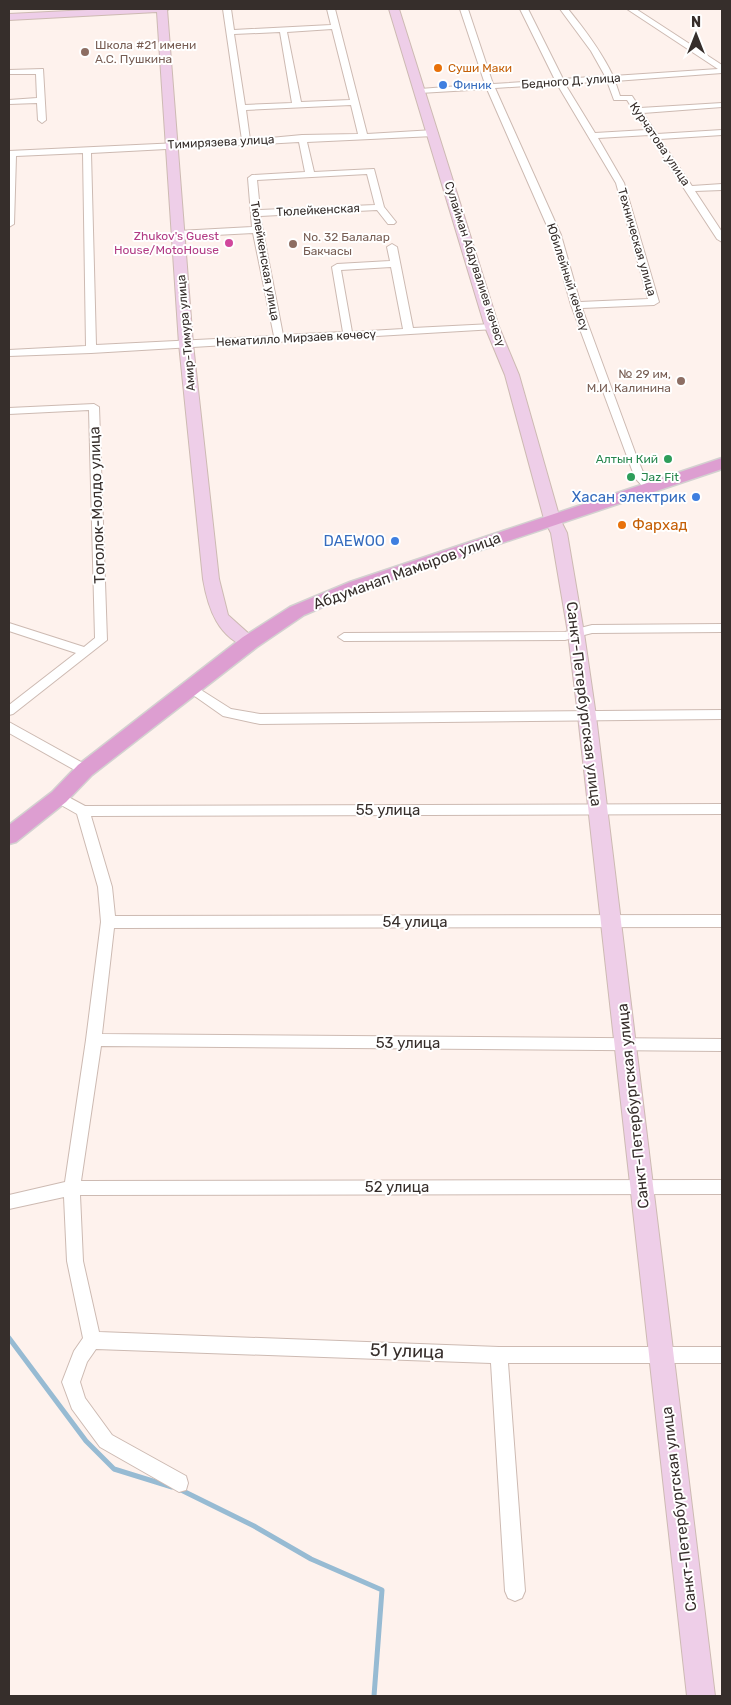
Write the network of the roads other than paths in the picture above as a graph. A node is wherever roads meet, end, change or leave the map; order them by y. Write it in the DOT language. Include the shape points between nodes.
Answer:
graph roads {
  1 [pos="163,9"];
  2 [pos="227,9"];
  3 [pos="331,9"];
  4 [pos="394,9"];
  5 [pos="464,9"];
  6 [pos="524,9"];
  7 [pos="564,9"];
  8 [pos="648,9"];
  9 [pos="633,10"];
  10 [pos="21,13"];
  11 [pos="9,17"];
  12 [pos="336,27"];
  13 [pos="283,30"];
  14 [pos="231,32"];
  15 [pos="722,69"];
  16 [pos="9,72"];
  17 [pos="611,78"];
  18 [pos="560,82"];
  19 [pos="490,87"];
  20 [pos="420,91"];
  21 [pos="42,100"];
  22 [pos="9,102"];
  23 [pos="354,102"];
  24 [pos="297,105"];
  25 [pos="722,105"];
  26 [pos="242,108"];
  27 [pos="638,111"];
  28 [pos="42,120"];
  29 [pos="434,132"];
  30 [pos="722,132"];
  31 [pos="653,134"];
  32 [pos="363,136"];
  33 [pos="591,136"];
  34 [pos="302,138"];
  35 [pos="246,141"];
  36 [pos="171,145"];
  37 [pos="87,149"];
  38 [pos="10,154"];
  39 [pos="310,174"];
  40 [pos="722,187"];
  41 [pos="691,190"];
  42 [pos="380,208"];
  43 [pos="256,213"];
  44 [pos="390,222"];
  45 [pos="9,224"];
  46 [pos="257,230"];
  47 [pos="178,234"];
  48 [pos="722,239"];
  49 [pos="392,247"];
  50 [pos="395,264"];
  51 [pos="576,305"];
  52 [pos="492,326"];
  53 [pos="409,332"];
  54 [pos="348,335"];
  55 [pos="278,338"];
  56 [pos="186,344"];
  57 [pos="92,350"];
  58 [pos="9,354"];
  59 [pos="9,411"];
  60 [pos="722,463"];
  61 [pos="650,488"];
  62 [pos="552,519"];
  63 [pos="9,627"];
  64 [pos="722,628"];
  65 [pos="576,633"];
  66 [pos="344,637"];
  67 [pos="250,642"];
  68 [pos="86,652"];
  69 [pos="190,687"];
  70 [pos="9,711"];
  71 [pos="722,715"];
  72 [pos="587,716"];
  73 [pos="9,727"];
  74 [pos="85,770"];
  75 [pos="59,797"];
  76 [pos="597,808"];
  77 [pos="722,809"];
  78 [pos="82,811"];
  79 [pos="9,836"];
  80 [pos="722,921"];
  81 [pos="108,922"];
  82 [pos="612,922"];
  83 [pos="94,1040"];
  84 [pos="625,1045"];
  85 [pos="722,1045"];
  86 [pos="642,1187"];
  87 [pos="722,1187"];
  88 [pos="72,1188"];
  89 [pos="9,1202"];
  90 [pos="92,1340"];
  91 [pos="499,1355"];
  92 [pos="661,1355"];
  93 [pos="722,1355"];
  94 [pos="179,1483"];
  95 [pos="515,1591"];
  96 [pos="701,1696"];
  1 -- 10 [label="street"];
  1 -- 36 [label="street, Амир-Тимура улица"];
  2 -- 14 [label="street"];
  3 -- 12 [label="street"];
  4 -- 20 [label="street, Сулайман Абдувалиев көчөсү"];
  5 -- 19 [label="street, Юбилейный көчөсү"];
  6 -- 18 [label="street, Техническая улица"];
  7 -- 17 [label="street, Курчатова улица" via="581,29"];
  8 -- 9 [label="street"];
  9 -- 15 [label="street"];
  10 -- 11 [label="street"];
  12 -- 13 [label="street"];
  12 -- 23 [label="street"];
  13 -- 14 [label="street"];
  13 -- 24 [label="street"];
  14 -- 26 [label="street"];
  15 -- 17 [label="street, Бедного Д. улица"];
  16 -- 21 [label="street" via="40,71"];
  17 -- 18 [label="street, Бедного Д. улица"];
  17 -- 27 [label="street, Курчатова улица" via="617,98 629,98"];
  18 -- 19 [label="street, Бедного Д. улица"];
  18 -- 33 [label="street, Техническая улица"];
  19 -- 20 [label="street, Бедного Д. улица"];
  19 -- 51 [label="street, Юбилейный көчөсү" via="556,235"];
  20 -- 29 [label="street, Сулайман Абдувалиев көчөсү"];
  21 -- 22 [label="street"];
  21 -- 28 [label="street"];
  23 -- 24 [label="street"];
  23 -- 32 [label="street"];
  24 -- 26 [label="street"];
  25 -- 27 [label="street"];
  26 -- 35 [label="street"];
  27 -- 31 [label="street, Курчатова улица"];
  29 -- 32 [label="street, Тимирязева улица"];
  29 -- 52 [label="street, Сулайман Абдувалиев көчөсү"];
  30 -- 31 [label="street"];
  31 -- 33 [label="street"];
  31 -- 41 [label="street, Курчатова улица"];
  32 -- 34 [label="street, Тимирязева улица"];
  33 -- 51 [label="street, Техническая улица" via="620,184 654,302"];
  34 -- 35 [label="street, Тимирязева улица"];
  34 -- 39 [label="street"];
  35 -- 36 [label="street, Тимирязева улица"];
  36 -- 37 [label="street, Тимирязева улица"];
  36 -- 47 [label="street, Амир-Тимура улица"];
  37 -- 38 [label="street, Тимирязева улица"];
  37 -- 57 [label="street"];
  38 -- 45 [label="street"];
  39 -- 42 [label="street, Тюлейкенская улица" via="371,171"];
  39 -- 43 [label="street, Тюлейкенская улица" via="252,178"];
  40 -- 41 [label="street"];
  41 -- 48 [label="street, Курчатова улица"];
  42 -- 43 [label="street, Тюлейкенская"];
  42 -- 44 [label="street, Тюлейкенская улица"];
  43 -- 46 [label="street, Тюлейкенская улица"];
  46 -- 47 [label="street"];
  46 -- 55 [label="street, Тюлейкенская улица"];
  47 -- 56 [label="street, Амир-Тимура улица"];
  49 -- 50 [label="street"];
  50 -- 53 [label="street"];
  50 -- 54 [label="street" via="337,267"];
  51 -- 61 [label="street, Юбилейный көчөсү" via="640,478"];
  52 -- 53 [label="street, Нематилло Мирзаев көчөсү"];
  52 -- 62 [label="street, Сулайман Абдувалиев көчөсү" via="512,375"];
  53 -- 54 [label="street, Нематилло Мирзаев көчөсү"];
  54 -- 55 [label="street, Нематилло Мирзаев көчөсү"];
  55 -- 56 [label="street, Нематилло Мирзаев көчөсү"];
  56 -- 57 [label="street, Нематилло Мирзаев көчөсү"];
  56 -- 67 [label="street, Амир-Тимура улица" via="211,579 218,614 233,631"];
  57 -- 58 [label="street, Нематилло Мирзаев көчөсү"];
  59 -- 68 [label="street, Тоголок-Молдо улица" via="94,407 100,640"];
  60 -- 61 [label="main road, Абдуманап Мамыров улица"];
  61 -- 62 [label="main road, Абдуманап Мамыров улица"];
  62 -- 65 [label="street, Санкт-Петербургская улица" via="559,533"];
  62 -- 67 [label="main road, Абдуманап Мамыров улица" via="324,599 283,619"];
  63 -- 68 [label="street"];
  64 -- 65 [label="street" via="592,629"];
  65 -- 66 [label="street" via="565,636"];
  65 -- 72 [label="street, Санкт-Петербургская улица"];
  67 -- 69 [label="main road, Абдуманап Мамыров улица"];
  68 -- 70 [label="street, Тоголок-Молдо улица"];
  69 -- 72 [label="street" via="227,713 260,719"];
  69 -- 74 [label="main road, Абдуманап Мамыров улица"];
  71 -- 72 [label="street"];
  72 -- 76 [label="street, Санкт-Петербургская улица"];
  73 -- 74 [label="street"];
  74 -- 75 [label="main road, Абдуманап Мамыров улица"];
  75 -- 78 [label="street"];
  75 -- 79 [label="main road, Абдуманап Мамыров улица"];
  76 -- 77 [label="street, 55 улица"];
  76 -- 78 [label="street, 55 улица"];
  76 -- 82 [label="street, Санкт-Петербургская улица"];
  78 -- 81 [label="street" via="105,887"];
  80 -- 82 [label="street, 54 улица"];
  81 -- 82 [label="street, 54 улица"];
  81 -- 83 [label="street"];
  82 -- 84 [label="street, Санкт-Петербургская улица"];
  83 -- 84 [label="street, 53 улица"];
  83 -- 88 [label="street"];
  84 -- 85 [label="street, 53 улица"];
  84 -- 86 [label="street, Санкт-Петербургская улица"];
  86 -- 87 [label="street, 52 улица"];
  86 -- 88 [label="street, 52 улица"];
  86 -- 92 [label="street, Санкт-Петербургская улица"];
  88 -- 89 [label="street, 52 улица"];
  88 -- 90 [label="street" via="75,1261"];
  90 -- 91 [label="street, 51 улица"];
  90 -- 94 [label="street" via="80,1357 71,1382 78,1403 106,1442"];
  91 -- 92 [label="street, 51 улица"];
  91 -- 95 [label="street"];
  92 -- 93 [label="street, 51 улица"];
  92 -- 96 [label="street, Санкт-Петербургская улица"];
}
